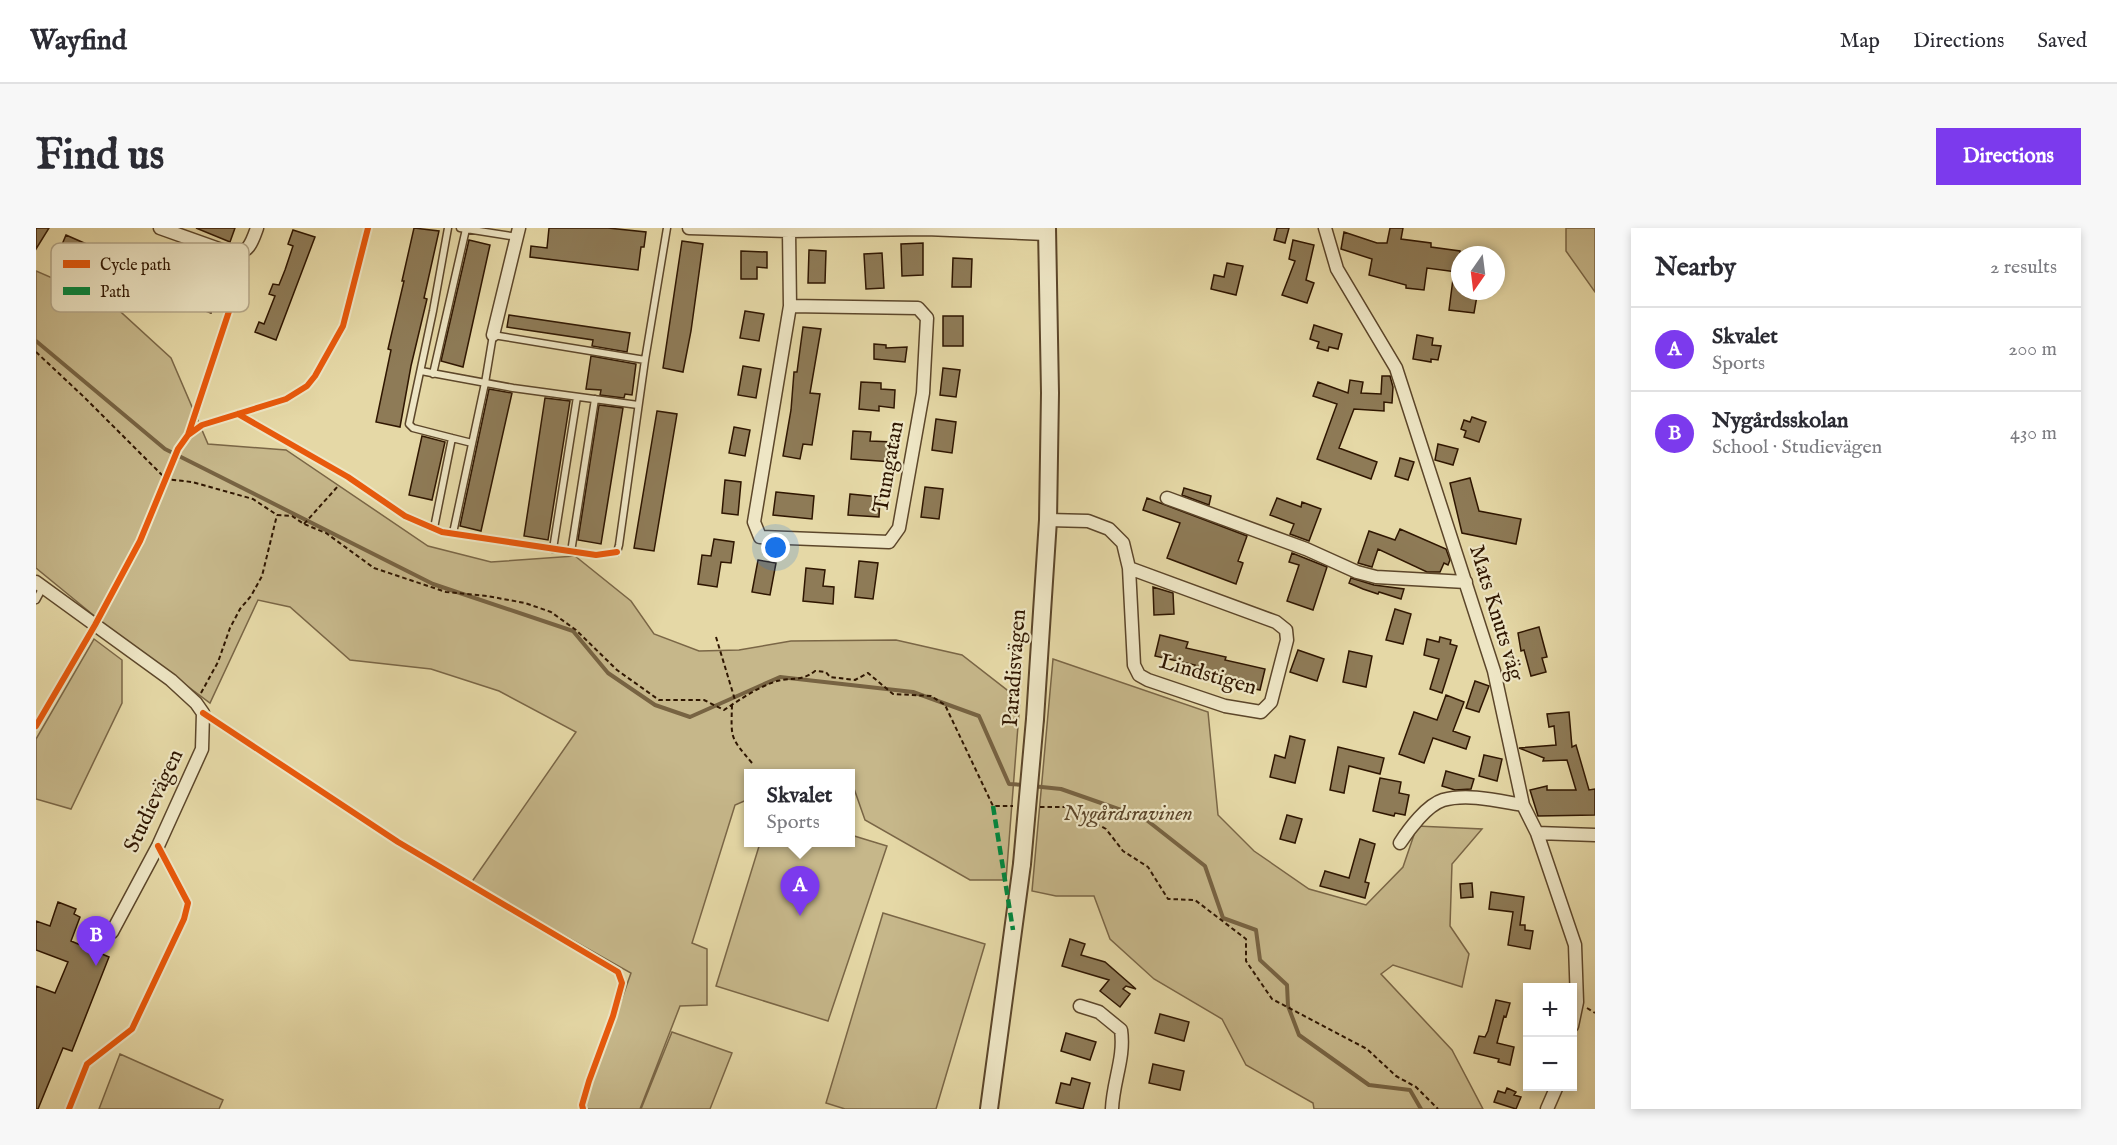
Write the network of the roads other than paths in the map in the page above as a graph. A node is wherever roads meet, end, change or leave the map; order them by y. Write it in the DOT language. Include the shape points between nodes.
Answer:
graph roads {
  1 [pos="160,228"];
  2 [pos="257,228"];
  3 [pos="448,228"];
  4 [pos="463,228"];
  5 [pos="667,228"];
  6 [pos="688,228"];
  7 [pos="926,228"];
  8 [pos="1325,228"];
  9 [pos="789,231"];
  10 [pos="1046,231"];
  11 [pos="518,233"];
  12 [pos="202,243"];
  13 [pos="249,248"];
  14 [pos="790,306"];
  15 [pos="493,335"];
  16 [pos="645,360"];
  17 [pos="421,371"];
  18 [pos="433,374"];
  19 [pos="485,383"];
  20 [pos="577,397"];
  21 [pos="595,399"];
  22 [pos="638,405"];
  23 [pos="452,438"];
  24 [pos="472,443"];
  25 [pos="1167,498"];
  26 [pos="1047,520"];
  27 [pos="434,528"];
  28 [pos="453,533"];
  29 [pos="553,549"];
  30 [pos="571,552"];
  31 [pos="617,552"];
  32 [pos="1129,568"];
  33 [pos="1466,582"];
  34 [pos="39,585"];
  35 [pos="36,600"];
  36 [pos="1523,806"];
  37 [pos="1537,833"];
  38 [pos="1595,835"];
  39 [pos="1400,843"];
  40 [pos="112,932"];
  41 [pos="1576,983"];
  42 [pos="1080,1006"];
  43 [pos="1555,1091"];
  44 [pos="989,1109"];
  45 [pos="1112,1109"];
  46 [pos="1547,1109"];
  1 -- 12 [label="street"];
  2 -- 13 [label="street"];
  3 -- 17 [label="lane"];
  4 -- 11 [label="lane"];
  4 -- 18 [label="lane"];
  5 -- 16 [label="lane"];
  6 -- 9 [label="street"];
  7 -- 9 [label="street"];
  7 -- 10 [label="street"];
  8 -- 33 [label="street, Mats Knuts väg" via="1337,269 1396,368"];
  9 -- 14 [label="street, Tumgatan"];
  10 -- 26 [label="street, Paradisvägen" via="1050,393"];
  11 -- 15 [label="street"];
  14 -- 14 [label="street, Tumgatan" via="918,308 927,318 923,393 899,528 889,542 760,537 754,522"];
  15 -- 16 [label="lane"];
  15 -- 19 [label="lane"];
  16 -- 22 [label="lane"];
  17 -- 18 [label="lane"];
  17 -- 23 [label="lane" via="409,424"];
  18 -- 19 [label="lane"];
  19 -- 20 [label="lane"];
  19 -- 24 [label="lane"];
  20 -- 21 [label="lane"];
  20 -- 29 [label="lane"];
  21 -- 22 [label="lane"];
  21 -- 30 [label="lane"];
  22 -- 31 [label="lane"];
  23 -- 24 [label="lane"];
  23 -- 27 [label="lane"];
  24 -- 28 [label="lane"];
  25 -- 33 [label="street" via="1306,549 1356,572 1376,577"];
  26 -- 32 [label="street, Lindstigen" via="1088,521 1109,530 1123,543"];
  26 -- 44 [label="street, Paradisvägen, bridge" via="1022,864"];
  32 -- 32 [label="street, Lindstigen" via="1134,665 1139,675 1225,706 1261,712 1271,702 1287,640 1286,630 1276,622"];
  33 -- 36 [label="street, Mats Knuts väg" via="1494,671"];
  34 -- 35 [label="lane"];
  34 -- 40 [label="street, Studievägen" via="171,681 203,713 202,749 158,846"];
  36 -- 37 [label="street, Mats Knuts väg"];
  36 -- 39 [label="street" via="1481,797 1442,800 1416,820"];
  37 -- 38 [label="street"];
  37 -- 41 [label="street, Mats Knuts väg" via="1575,945"];
  42 -- 45 [label="street" via="1099,1012 1121,1030 1124,1047"];
  43 -- 46 [label="street"];
}
